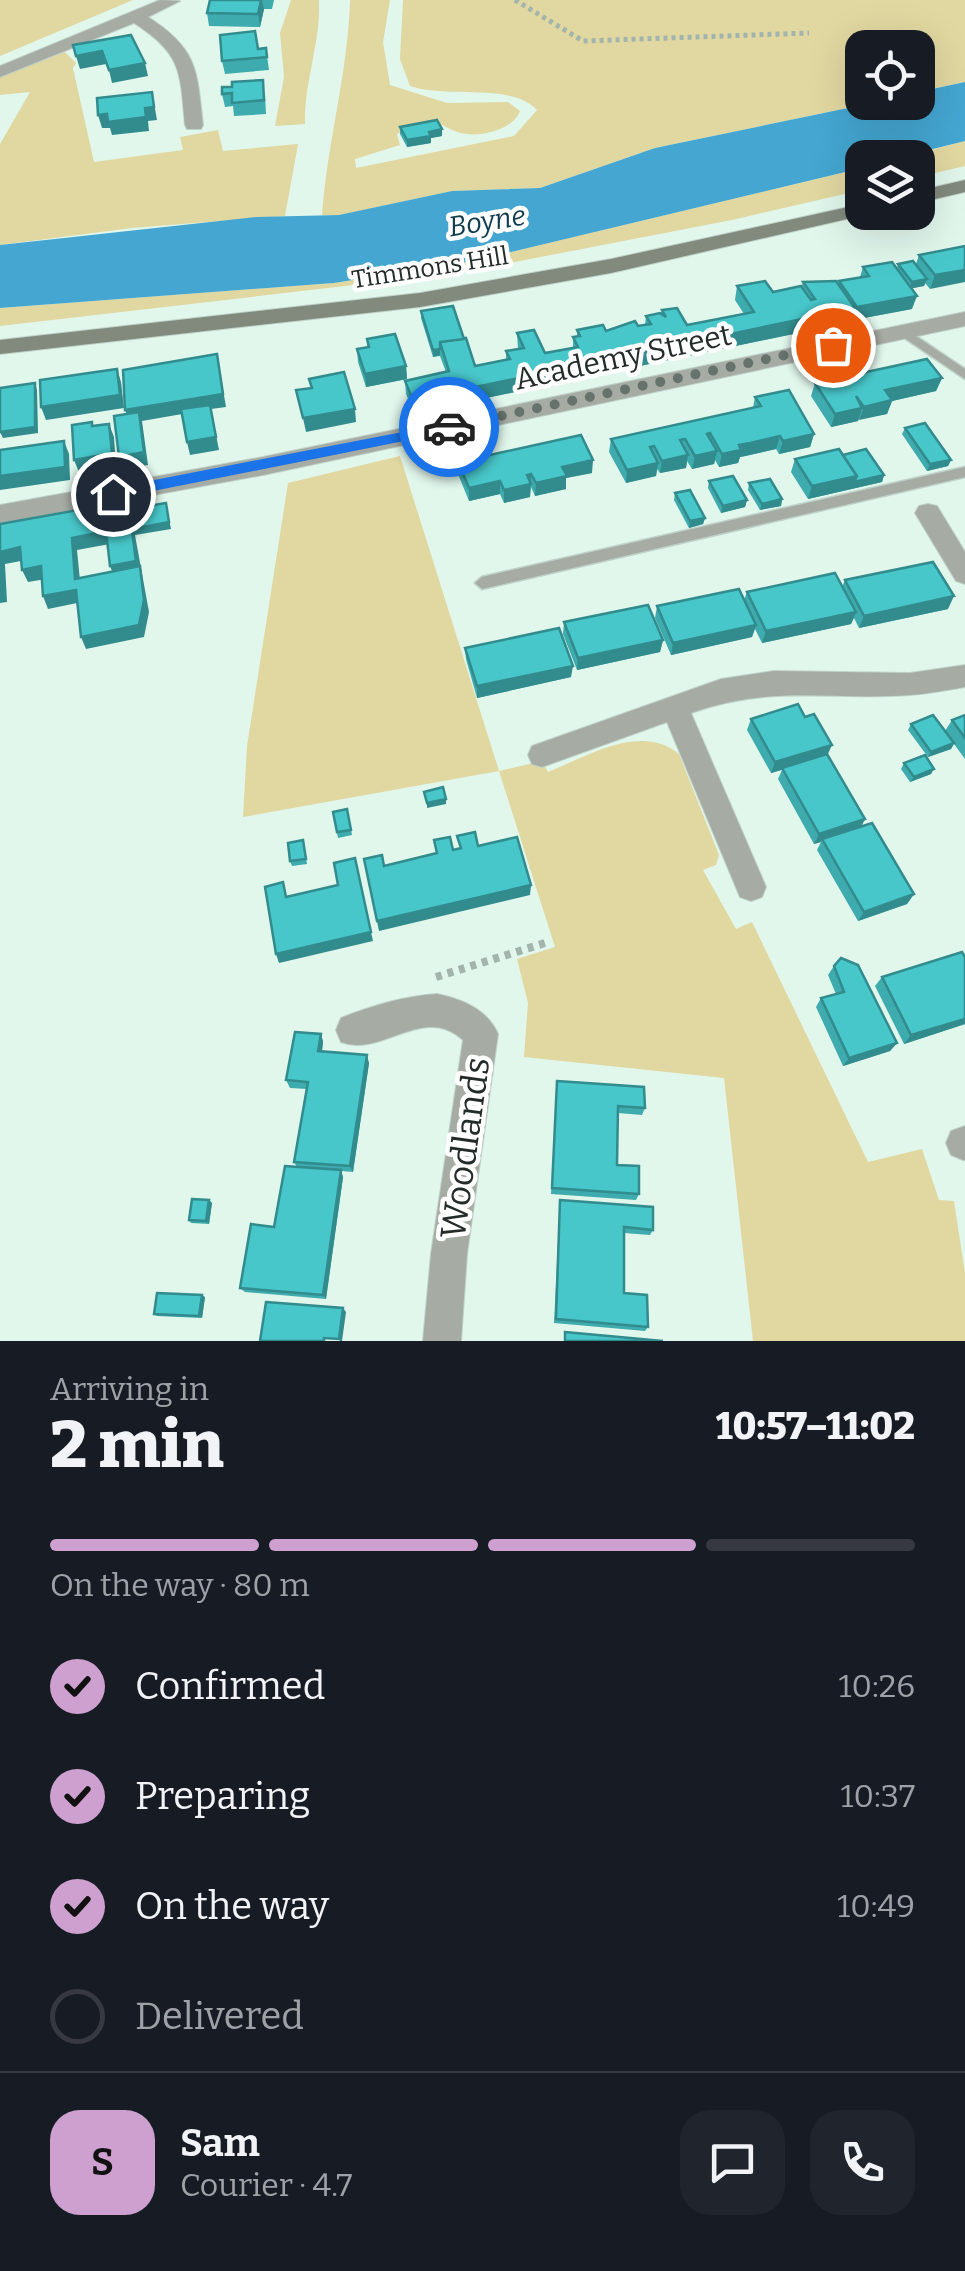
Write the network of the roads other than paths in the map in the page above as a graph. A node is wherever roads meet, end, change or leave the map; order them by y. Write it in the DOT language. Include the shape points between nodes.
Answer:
graph roads {
  1 [pos="172,1"];
  2 [pos="135,16"];
  3 [pos="0,72"];
  4 [pos="194,125"];
  5 [pos="965,186"];
  6 [pos="935,193"];
  7 [pos="845,214"];
  8 [pos="965,319"];
  9 [pos="901,330"];
  10 [pos="0,347"];
  11 [pos="965,376"];
  12 [pos="965,472"];
  13 [pos="928,512"];
  14 [pos="0,514"];
  15 [pos="965,574"];
  16 [pos="482,583"];
  17 [pos="965,676"];
  18 [pos="674,706"];
  19 [pos="542,755"];
  20 [pos="751,887"];
  21 [pos="354,1030"];
  22 [pos="442,1341"];
  1 -- 2 [label="street"];
  2 -- 3 [label="street"];
  2 -- 4 [label="street" via="184,52"];
  5 -- 6 [label="main road"];
  7 -- 10 [label="main road, Timmons Hill" via="420,300"];
  8 -- 9 [label="street, Academy Street"];
  9 -- 11 [label="lane"];
  9 -- 14 [label="street, Academy Street" via="263,466"];
  12 -- 16 [label="lane"];
  13 -- 15 [label="street"];
  17 -- 18 [label="street" via="910,684 774,682"];
  18 -- 19 [label="street"];
  18 -- 20 [label="street"];
  21 -- 22 [label="street, Woodlands" via="432,1009 468,1018 481,1034"];
}
